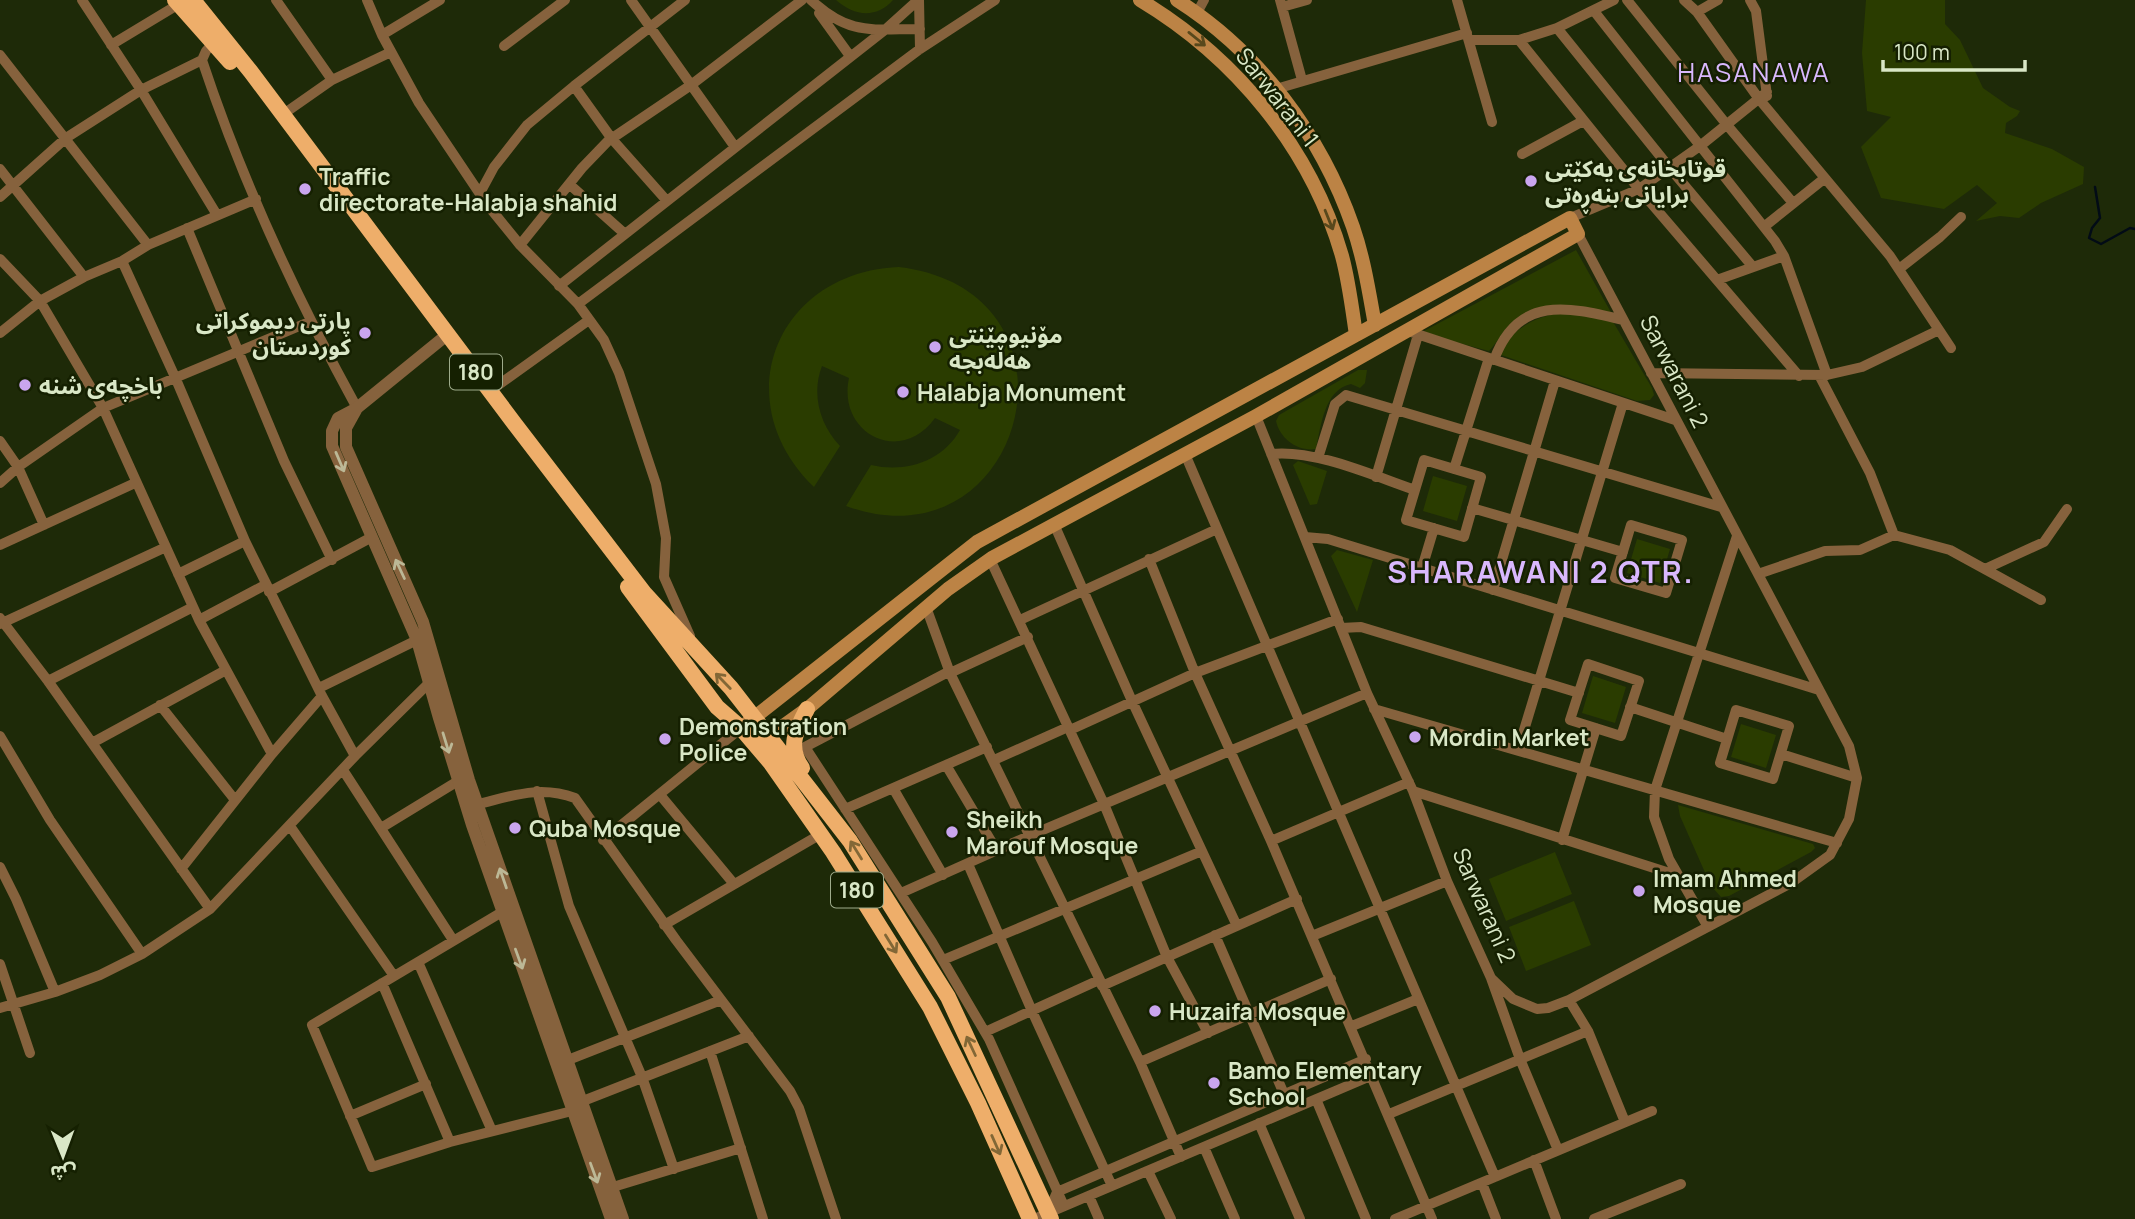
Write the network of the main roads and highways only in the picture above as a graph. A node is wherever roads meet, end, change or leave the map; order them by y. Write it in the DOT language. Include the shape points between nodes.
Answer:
graph roads {
  1 [pos="1140,0"];
  2 [pos="1177,0"];
  3 [pos="188,1"];
  4 [pos="1200,7"];
  5 [pos="217,39"];
  6 [pos="1230,43"];
  7 [pos="1218,57"];
  8 [pos="1375,325"];
  9 [pos="1356,335"];
  10 [pos="444,336"];
  11 [pos="493,399"];
  12 [pos="1072,491"];
  13 [pos="1081,510"];
  14 [pos="807,709"];
  15 [pos="743,726"];
  16 [pos="766,734"];
  17 [pos="839,827"];
  18 [pos="1045,1215"];
  1 -- 7 [label="main road, Sarwarani 1, one-way" via="1183,27"];
  2 -- 4 [label="main road"];
  3 -- 5 [label="highway, 180"];
  4 -- 6 [label="main road"];
  5 -- 10 [label="highway, 180"];
  5 -- 10 [label="highway, 180" via="282,115"];
  6 -- 7 [label="main road"];
  6 -- 8 [label="main road" via="1276,89 1316,144 1352,226"];
  7 -- 9 [label="main road, Sarwarani 1, one-way" via="1280,129 1308,175 1341,255"];
  8 -- 9 [label="main road"];
  8 -- 13 [label="main road, Sarwarani 2" via="1570,218 1578,234 1413,333"];
  9 -- 12 [label="main road"];
  10 -- 11 [label="highway, 180"];
  15 -- 11 [label="highway, 180, one-way" via="699,655 645,594"];
  11 -- 15 [label="highway, 180" via="717,706"];
  12 -- 13 [label="main road"];
  12 -- 15 [label="main road" via="977,542"];
  13 -- 14 [label="main road" via="990,559"];
  14 -- 16 [label="main road"];
  14 -- 17 [label="highway" via="794,735 794,754"];
  15 -- 16 [label="highway, 180"];
  15 -- 18 [label="highway, 180, one-way" via="821,834 930,1007 978,1103"];
  16 -- 17 [label="highway, 180"];
  18 -- 17 [label="highway, 180, one-way" via="948,997"];
}
